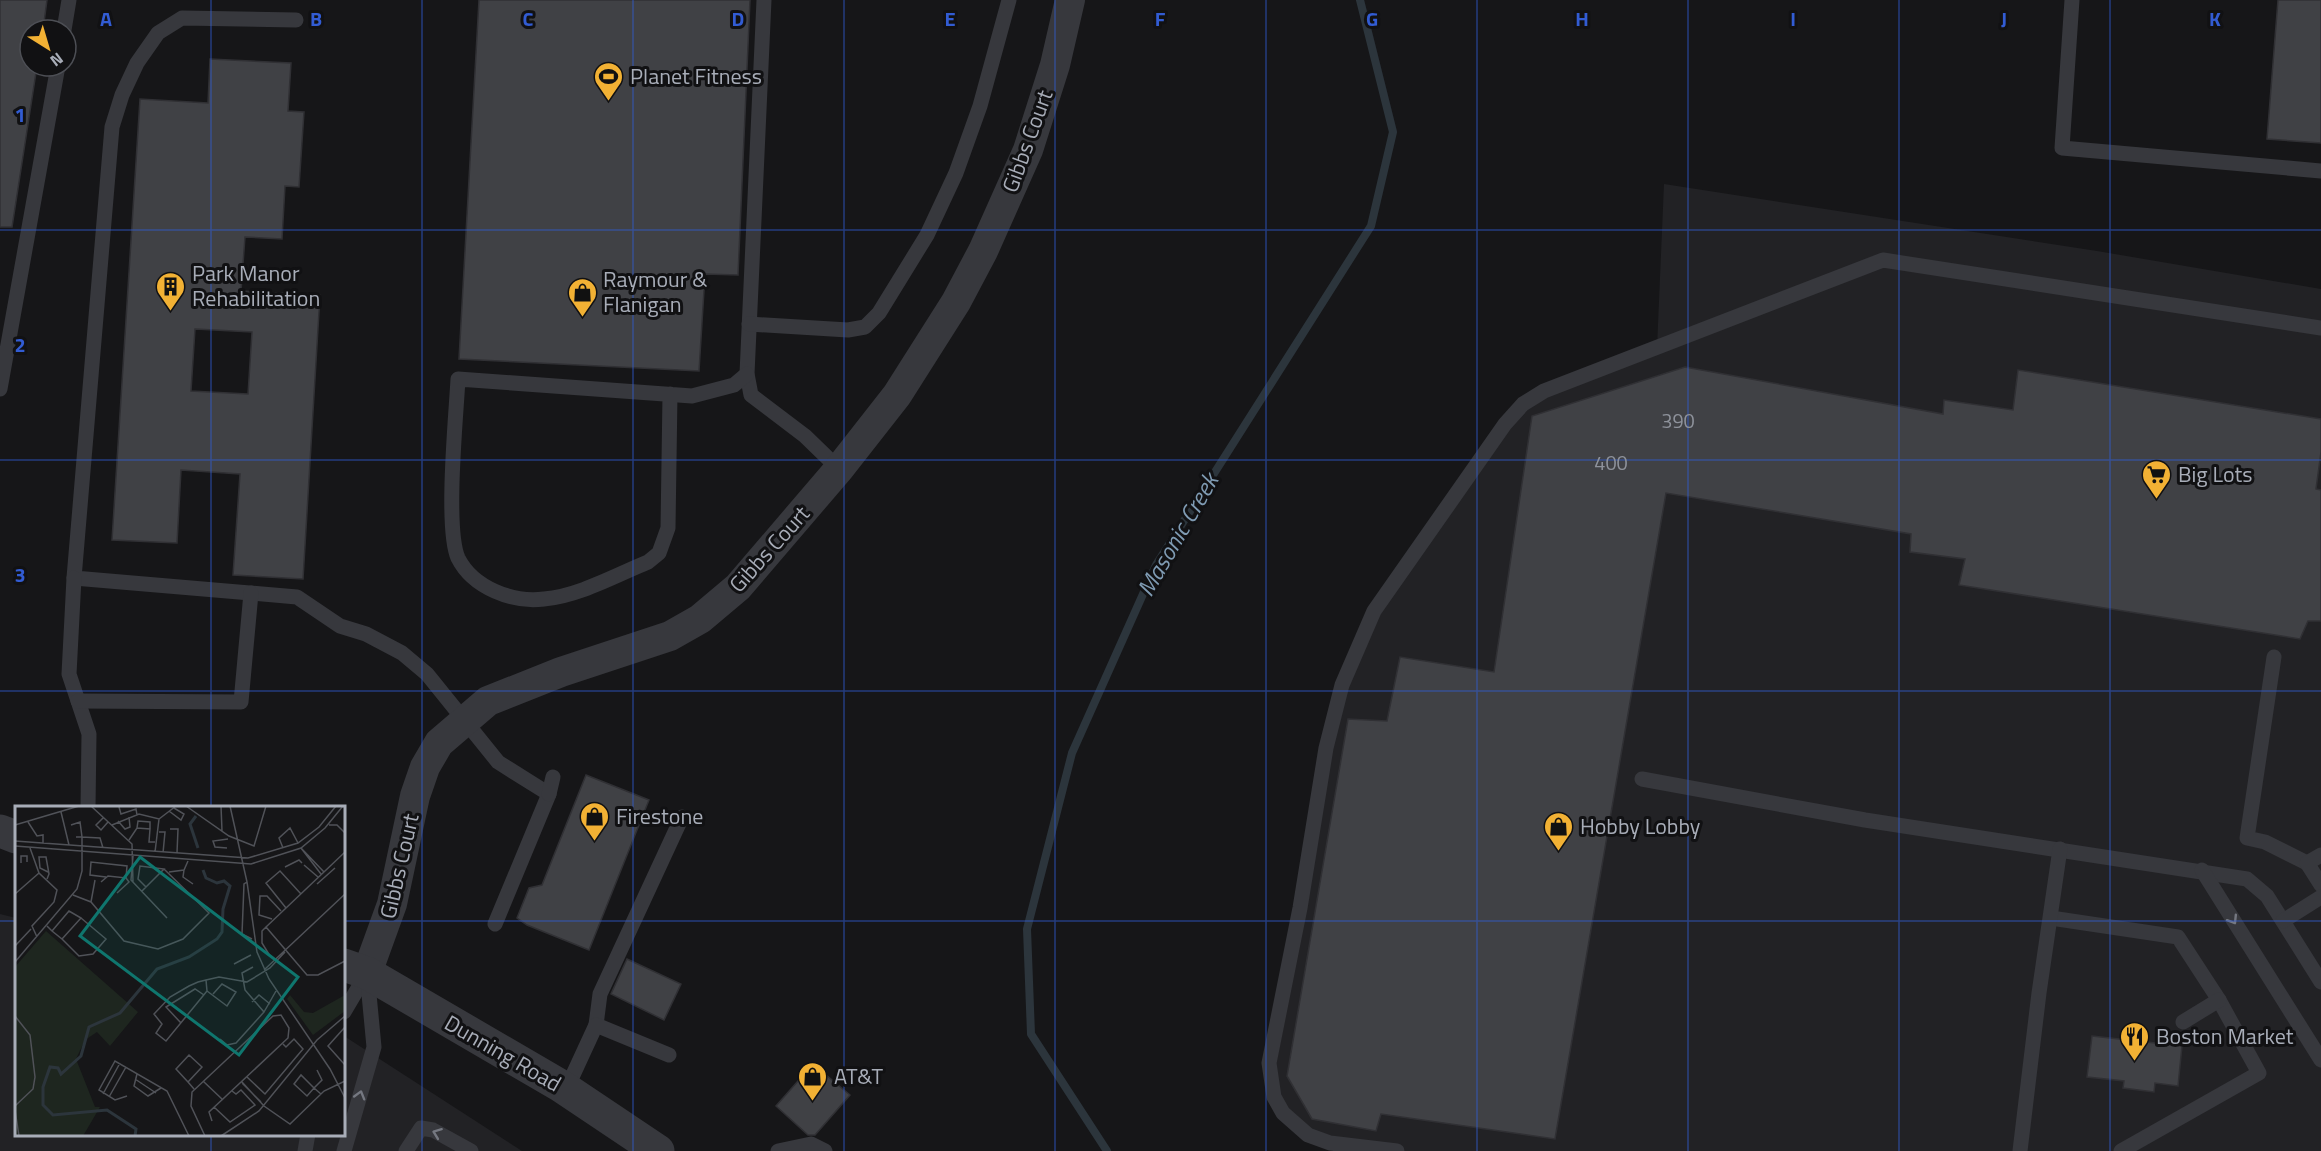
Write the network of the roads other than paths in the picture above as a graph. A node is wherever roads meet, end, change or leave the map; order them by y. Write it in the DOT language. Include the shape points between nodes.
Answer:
graph roads {
  1 [pos="69,0"];
  2 [pos="764,0"];
  3 [pos="1009,0"];
  4 [pos="1070,0"];
  5 [pos="2072,0"];
  6 [pos="66,18"];
  7 [pos="296,20"];
  8 [pos="56,78"];
  9 [pos="2321,171"];
  10 [pos="749,324"];
  11 [pos="2321,328"];
  12 [pos="747,374"];
  13 [pos="0,389"];
  14 [pos="670,394"];
  15 [pos="839,469"];
  16 [pos="74,578"];
  17 [pos="251,593"];
  18 [pos="2274,657"];
  19 [pos="78,701"];
  20 [pos="465,721"];
  21 [pos="553,777"];
  22 [pos="1642,779"];
  23 [pos="549,794"];
  24 [pos="88,806"];
  25 [pos="682,817"];
  26 [pos="0,831"];
  27 [pos="15,837"];
  28 [pos="2060,849"];
  29 [pos="2321,855"];
  30 [pos="2307,863"];
  31 [pos="2202,870"];
  32 [pos="2321,885"];
  33 [pos="2321,897"];
  34 [pos="2051,918"];
  35 [pos="2283,921"];
  36 [pos="495,924"];
  37 [pos="355,969"];
  38 [pos="2321,982"];
  39 [pos="2219,1000"];
  40 [pos="345,1008"];
  41 [pos="2183,1022"];
  42 [pos="596,1025"];
  43 [pos="669,1055"];
  44 [pos="2321,1059"];
  45 [pos="566,1090"];
  46 [pos="308,1136"];
  47 [pos="407,1149"];
  48 [pos="305,1151"];
  49 [pos="344,1151"];
  50 [pos="471,1151"];
  51 [pos="658,1151"];
  52 [pos="778,1151"];
  53 [pos="825,1151"];
  54 [pos="1397,1151"];
  55 [pos="2020,1151"];
  56 [pos="2121,1151"];
  1 -- 6 [label="lane"];
  2 -- 10 [label="lane"];
  3 -- 10 [label="lane" via="980,106 956,173 927,235 879,313 865,327 848,330"];
  4 -- 15 [label="street, Gibbs Court" via="1055,65 1028,150 983,250 956,302 897,396"];
  5 -- 9 [label="lane" via="2062,148"];
  7 -- 16 [label="lane" via="182,18 158,33 137,63 122,95 112,127"];
  8 -- 13 [label="lane"];
  10 -- 12 [label="lane"];
  11 -- 54 [label="lane" via="1883,260 1544,392 1523,404 1374,611 1342,685 1326,748 1269,1063 1274,1097 1283,1113 1308,1135 1329,1143"];
  12 -- 14 [label="lane" via="734,385 692,396"];
  12 -- 15 [label="lane" via="751,395 805,436"];
  14 -- 14 [label="lane" via="458,379 452,528 458,557 472,575 496,593 520,600 543,600 648,562 659,553 668,528"];
  15 -- 20 [label="street, Gibbs Court" via="738,587 700,619 670,636 488,701"];
  16 -- 17 [label="lane"];
  16 -- 19 [label="lane" via="69,674"];
  17 -- 19 [label="lane" via="242,702"];
  17 -- 20 [label="lane" via="297,597 339,626 366,634 402,653 427,674"];
  18 -- 30 [label="lane" via="2247,838 2265,842"];
  19 -- 24 [label="lane" via="89,734"];
  20 -- 23 [label="lane" via="498,762"];
  20 -- 37 [label="street, Gibbs Court" via="439,743 425,767 392,904"];
  21 -- 23 [label="lane"];
  22 -- 28 [label="lane" via="1865,820"];
  23 -- 36 [label="lane"];
  25 -- 42 [label="lane" via="600,994"];
  26 -- 27 [label="street"];
  28 -- 31 [label="lane"];
  28 -- 34 [label="lane"];
  29 -- 30 [label="lane"];
  30 -- 32 [label="lane"];
  31 -- 35 [label="lane" via="2254,883"];
  31 -- 44 [label="lane, one-way"];
  33 -- 35 [label="lane"];
  34 -- 39 [label="lane" via="2178,937"];
  34 -- 55 [label="lane"];
  35 -- 38 [label="lane"];
  37 -- 40 [label="lane"];
  37 -- 45 [label="street, Dunning Road"];
  49 -- 37 [label="lane, one-way" via="374,1047"];
  39 -- 41 [label="lane"];
  39 -- 56 [label="lane" via="2259,1073"];
  42 -- 43 [label="lane"];
  42 -- 45 [label="lane"];
  45 -- 51 [label="street, Dunning Road"];
  46 -- 48 [label="lane"];
  50 -- 47 [label="lane, one-way" via="433,1130 421,1128"];
  52 -- 53 [label="lane" via="811,1144"];
}
